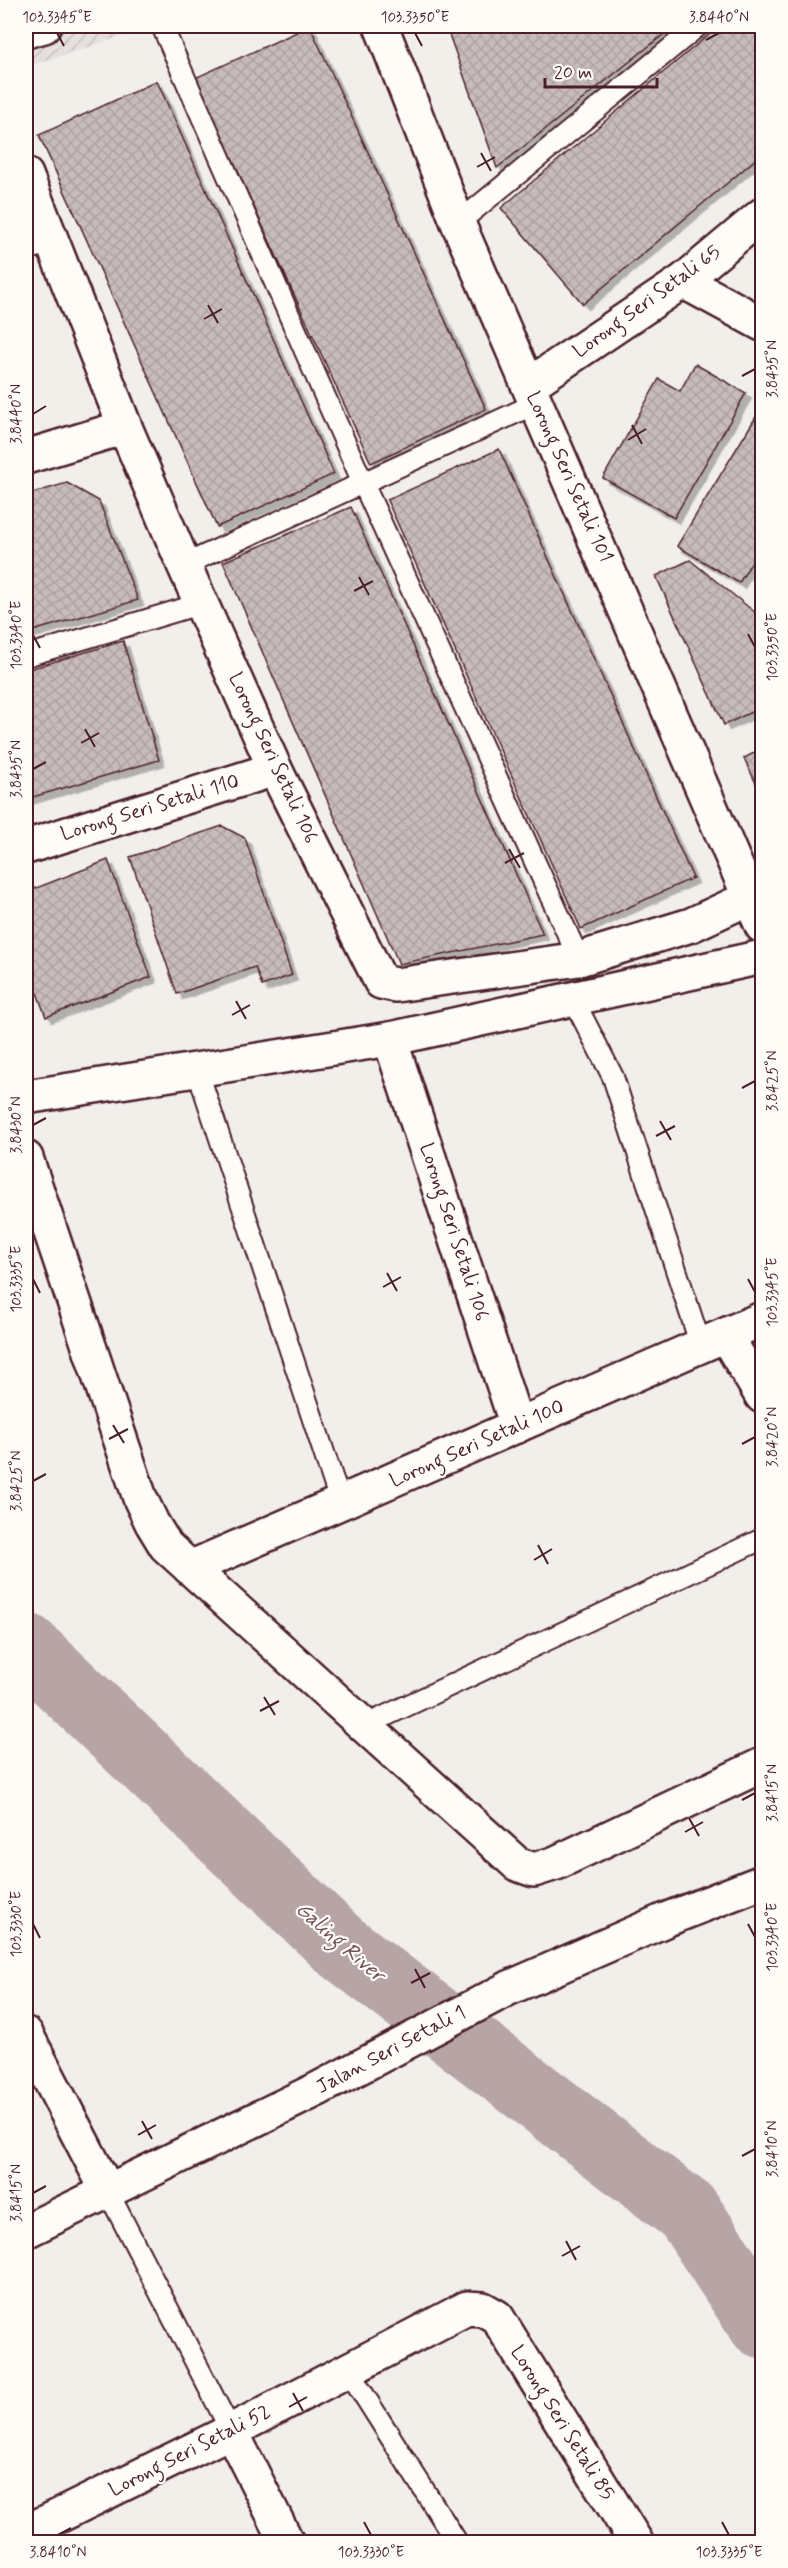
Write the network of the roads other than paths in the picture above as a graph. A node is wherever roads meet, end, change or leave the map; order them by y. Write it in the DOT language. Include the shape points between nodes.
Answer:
graph roads {
  1 [pos="162,26"];
  2 [pos="698,26"];
  3 [pos="391,31"];
  4 [pos="26,175"];
  5 [pos="762,215"];
  6 [pos="459,223"];
  7 [pos="39,246"];
  8 [pos="683,281"];
  9 [pos="762,324"];
  10 [pos="533,394"];
  11 [pos="125,427"];
  12 [pos="26,457"];
  13 [pos="363,483"];
  14 [pos="184,564"];
  15 [pos="203,603"];
  16 [pos="26,656"];
  17 [pos="275,769"];
  18 [pos="26,847"];
  19 [pos="757,912"];
  20 [pos="762,957"];
  21 [pos="579,959"];
  22 [pos="573,999"];
  23 [pos="390,1039"];
  24 [pos="197,1069"];
  25 [pos="26,1097"];
  26 [pos="26,1158"];
  27 [pos="762,1319"];
  28 [pos="713,1341"];
  29 [pos="762,1396"];
  30 [pos="517,1426"];
  31 [pos="341,1504"];
  32 [pos="762,1539"];
  33 [pos="190,1568"];
  34 [pos="366,1725"];
  35 [pos="762,1765"];
  36 [pos="762,1882"];
  37 [pos="26,2034"];
  38 [pos="107,2190"];
  39 [pos="26,2231"];
  40 [pos="483,2309"];
  41 [pos="348,2370"];
  42 [pos="231,2431"];
  43 [pos="26,2532"];
  44 [pos="287,2542"];
  45 [pos="457,2542"];
  46 [pos="636,2542"];
  1 -- 13 [label="lane"];
  2 -- 6 [label="lane"];
  3 -- 6 [label="street, Lorong Seri Setali 101"];
  4 -- 7 [label="street, Lorong Seri Setali 106"];
  5 -- 8 [label="street, Lorong Seri Setali 65"];
  6 -- 10 [label="street, Lorong Seri Setali 101"];
  7 -- 11 [label="street, Lorong Seri Setali 106"];
  8 -- 9 [label="street"];
  8 -- 10 [label="street, Lorong Seri Setali 65"];
  10 -- 13 [label="lane"];
  10 -- 19 [label="street, Lorong Seri Setali 101"];
  11 -- 12 [label="street"];
  11 -- 14 [label="street, Lorong Seri Setali 106"];
  13 -- 14 [label="lane"];
  13 -- 21 [label="lane"];
  14 -- 15 [label="street, Lorong Seri Setali 106"];
  15 -- 16 [label="lane"];
  15 -- 17 [label="street, Lorong Seri Setali 106"];
  17 -- 18 [label="street, Lorong Seri Setali 110"];
  17 -- 21 [label="street, Lorong Seri Setali 106" via="381,982 396,985"];
  19 -- 21 [label="street, Lorong Seri Setali 106" via="691,925"];
  20 -- 22 [label="street"];
  22 -- 23 [label="street"];
  22 -- 28 [label="lane" via="613,1077"];
  23 -- 24 [label="street"];
  23 -- 30 [label="street, Lorong Seri Setali 106"];
  24 -- 25 [label="street"];
  24 -- 31 [label="lane"];
  26 -- 33 [label="street" via="140,1498 166,1545"];
  27 -- 28 [label="street, Lorong Seri Setali 100"];
  28 -- 29 [label="street"];
  28 -- 30 [label="street, Lorong Seri Setali 100"];
  30 -- 31 [label="street, Lorong Seri Setali 100"];
  31 -- 33 [label="street, Lorong Seri Setali 100"];
  32 -- 34 [label="lane"];
  33 -- 34 [label="street"];
  34 -- 35 [label="street" via="517,1864 534,1870"];
  36 -- 38 [label="street, Jalan Seri Setali 1" via="509,1988 318,2090"];
  37 -- 38 [label="street"];
  38 -- 39 [label="street, Jalan Seri Setali 1"];
  38 -- 42 [label="lane"];
  40 -- 41 [label="street, Lorong Seri Setali 52" via="467,2308"];
  40 -- 46 [label="street, Lorong Seri Setali 85" via="496,2317"];
  41 -- 42 [label="street, Lorong Seri Setali 52"];
  41 -- 45 [label="lane"];
  42 -- 43 [label="street, Lorong Seri Setali 52"];
  42 -- 44 [label="street"];
}
